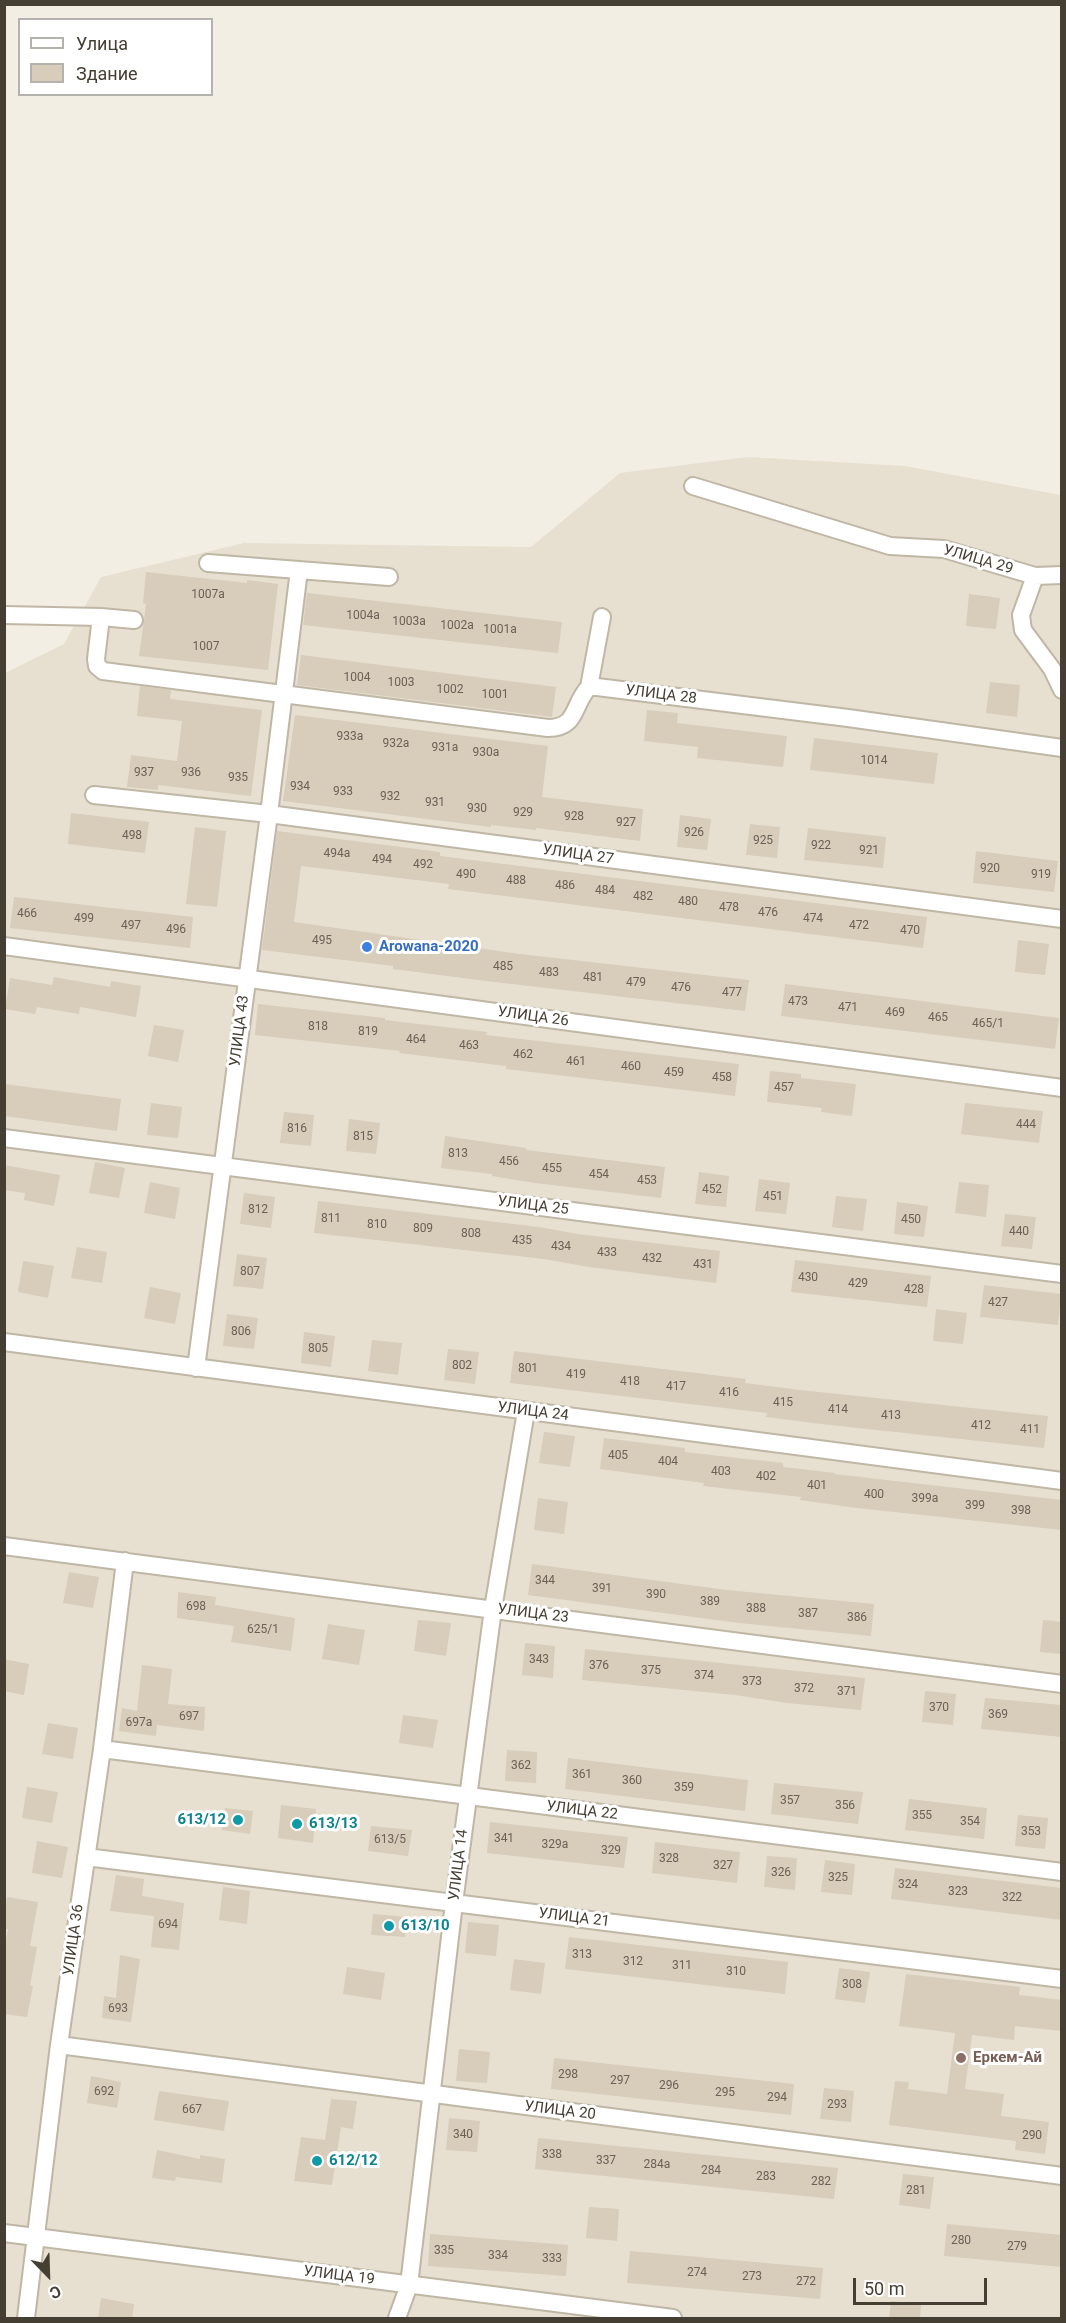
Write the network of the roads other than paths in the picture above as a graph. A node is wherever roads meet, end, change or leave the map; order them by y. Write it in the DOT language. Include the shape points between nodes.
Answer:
graph roads {
  1 [pos="693,486"];
  2 [pos="208,563"];
  3 [pos="299,570"];
  4 [pos="1062,575"];
  5 [pos="1035,576"];
  6 [pos="389,577"];
  7 [pos="4,615"];
  8 [pos="101,616"];
  9 [pos="602,616"];
  10 [pos="134,620"];
  11 [pos="589,687"];
  12 [pos="1062,690"];
  13 [pos="283,694"];
  14 [pos="1062,748"];
  15 [pos="94,795"];
  16 [pos="269,814"];
  17 [pos="1062,919"];
  18 [pos="4,946"];
  19 [pos="246,979"];
  20 [pos="1062,1088"];
  21 [pos="4,1138"];
  22 [pos="223,1167"];
  23 [pos="1062,1274"];
  24 [pos="4,1342"];
  25 [pos="196,1368"];
  26 [pos="526,1411"];
  27 [pos="1062,1481"];
  28 [pos="4,1546"];
  29 [pos="125,1562"];
  30 [pos="493,1609"];
  31 [pos="1062,1684"];
  32 [pos="102,1749"];
  33 [pos="468,1796"];
  34 [pos="86,1857"];
  35 [pos="1062,1872"];
  36 [pos="454,1903"];
  37 [pos="1062,1979"];
  38 [pos="59,2045"];
  39 [pos="431,2094"];
  40 [pos="1062,2176"];
  41 [pos="4,2233"];
  42 [pos="37,2237"];
  43 [pos="409,2284"];
  44 [pos="26,2319"];
  45 [pos="397,2319"];
  46 [pos="673,2319"];
  1 -- 5 [label="street, УЛИЦА 29" via="890,546 944,549"];
  2 -- 3 [label="street"];
  3 -- 6 [label="street"];
  3 -- 13 [label="street, УЛИЦА 43"];
  4 -- 5 [label="street, УЛИЦА 29"];
  5 -- 12 [label="street" via="1021,615 1023,630 1052,669"];
  7 -- 8 [label="street"];
  8 -- 10 [label="street"];
  8 -- 13 [label="street" via="96,659 103,671"];
  9 -- 11 [label="street"];
  11 -- 13 [label="street" via="568,724 560,728"];
  11 -- 14 [label="street, УЛИЦА 28"];
  13 -- 16 [label="street, УЛИЦА 43"];
  15 -- 16 [label="street, УЛИЦА 27"];
  16 -- 17 [label="street, УЛИЦА 27"];
  16 -- 19 [label="street, УЛИЦА 43"];
  18 -- 19 [label="street, УЛИЦА 26"];
  19 -- 20 [label="street, УЛИЦА 26"];
  19 -- 22 [label="street, УЛИЦА 43"];
  21 -- 22 [label="street, УЛИЦА 25"];
  22 -- 23 [label="street, УЛИЦА 25"];
  22 -- 25 [label="street, УЛИЦА 43"];
  24 -- 25 [label="street, УЛИЦА 24"];
  25 -- 26 [label="street, УЛИЦА 24"];
  26 -- 27 [label="street, УЛИЦА 24"];
  26 -- 30 [label="street, УЛИЦА 14"];
  28 -- 29 [label="street, УЛИЦА 23"];
  29 -- 30 [label="street, УЛИЦА 23"];
  29 -- 32 [label="street, УЛИЦА 36"];
  30 -- 31 [label="street, УЛИЦА 23"];
  30 -- 33 [label="street, УЛИЦА 14"];
  32 -- 33 [label="street, УЛИЦА 22"];
  32 -- 34 [label="street, УЛИЦА 36"];
  33 -- 35 [label="street, УЛИЦА 22"];
  33 -- 36 [label="street, УЛИЦА 14"];
  34 -- 36 [label="street, УЛИЦА 21"];
  34 -- 38 [label="street, УЛИЦА 36"];
  36 -- 37 [label="street, УЛИЦА 21"];
  36 -- 39 [label="street, УЛИЦА 14"];
  38 -- 39 [label="street, УЛИЦА 20"];
  38 -- 42 [label="street, УЛИЦА 36"];
  39 -- 40 [label="street, УЛИЦА 20"];
  39 -- 43 [label="street, УЛИЦА 14"];
  41 -- 42 [label="street, УЛИЦА 19"];
  42 -- 43 [label="street, УЛИЦА 19"];
  42 -- 44 [label="street, УЛИЦА 36"];
  43 -- 45 [label="street, УЛИЦА 14"];
  43 -- 46 [label="street, УЛИЦА 19"];
}
